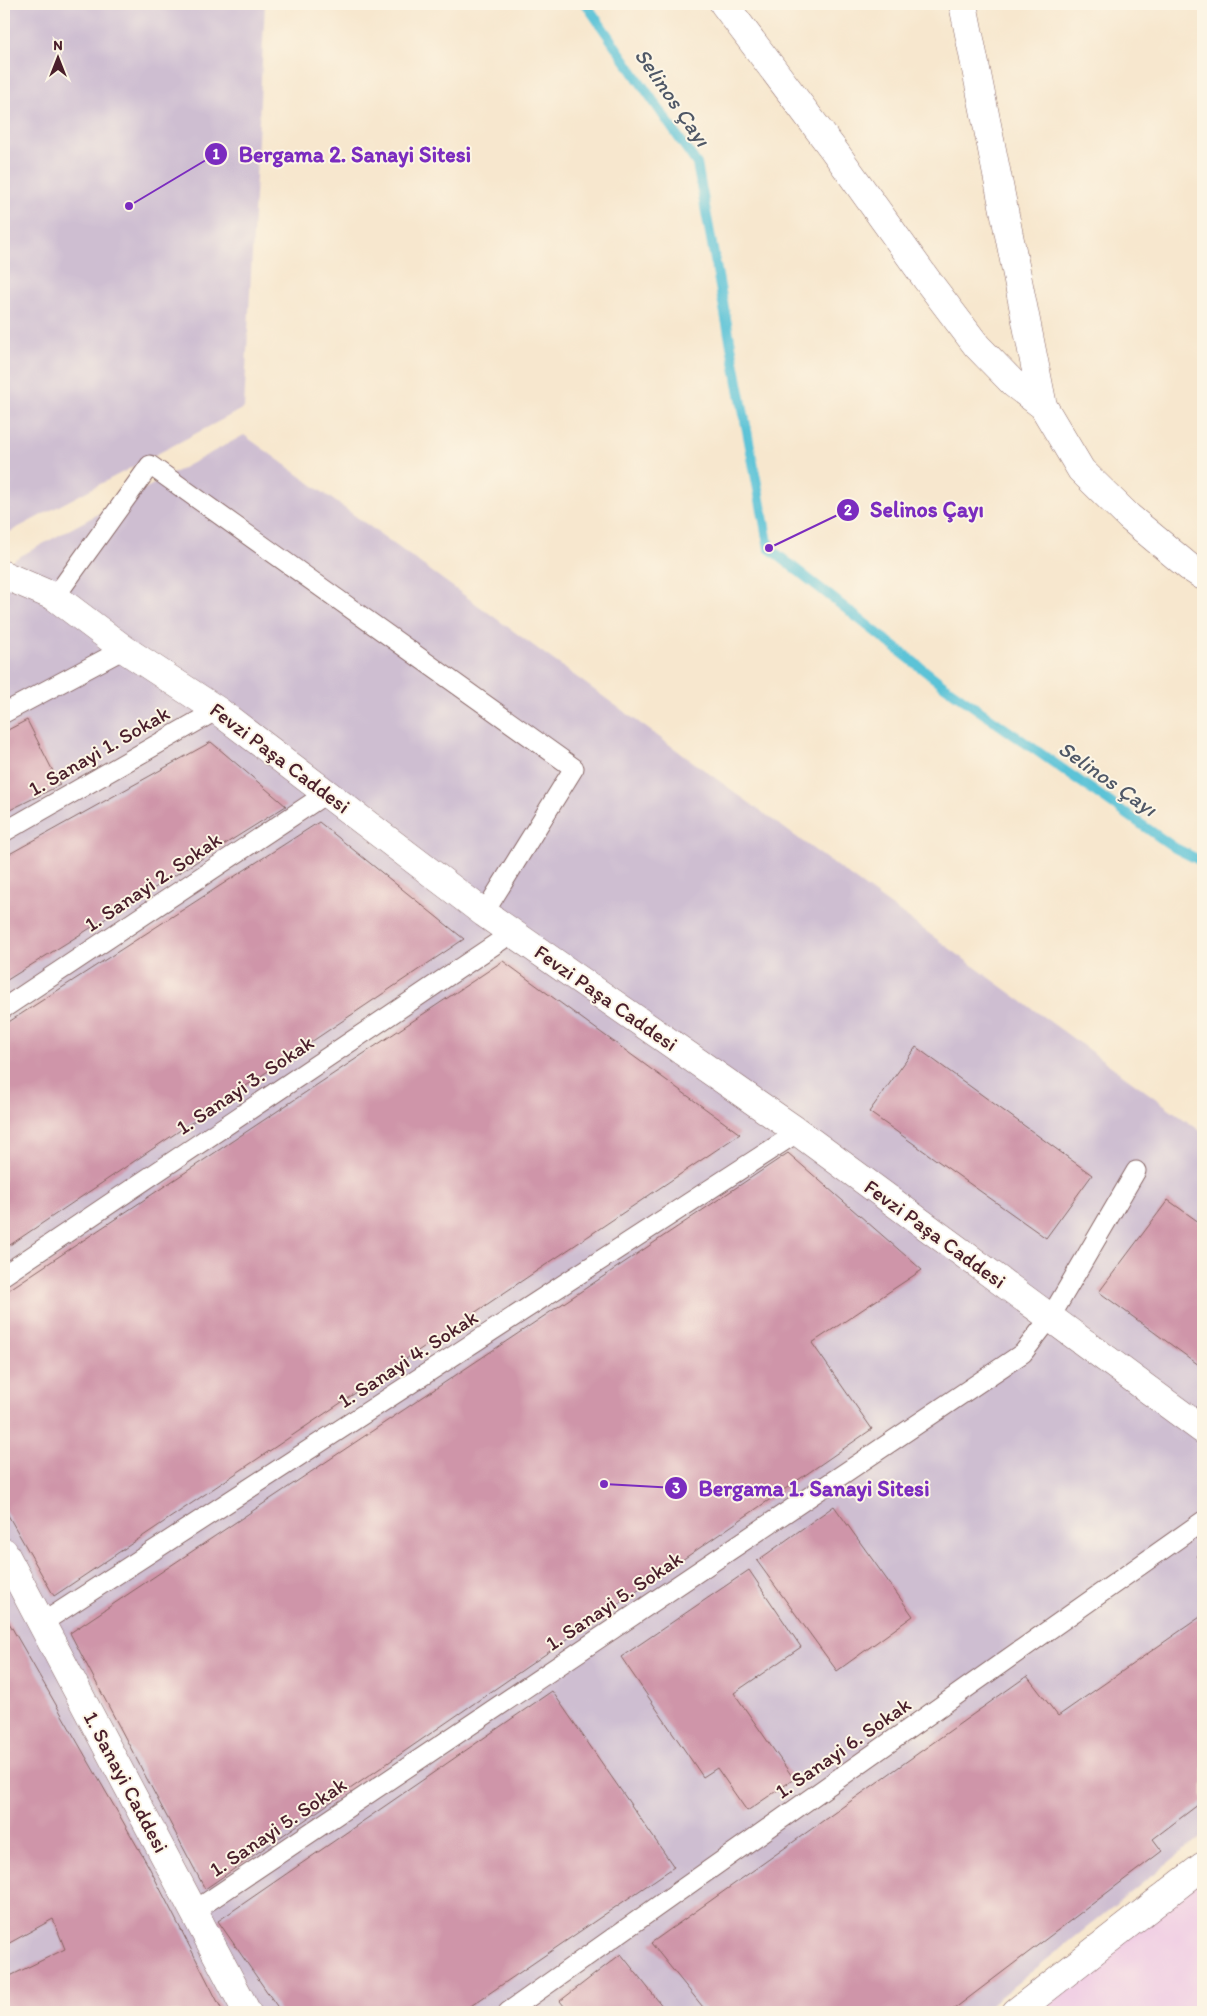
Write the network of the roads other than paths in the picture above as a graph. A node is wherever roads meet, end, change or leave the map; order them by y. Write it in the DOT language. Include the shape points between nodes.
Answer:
graph roads {
  1 [pos="724,4"];
  2 [pos="963,4"];
  3 [pos="1044,406"];
  4 [pos="4,575"];
  5 [pos="1203,576"];
  6 [pos="55,597"];
  7 [pos="124,648"];
  8 [pos="217,710"];
  9 [pos="4,713"];
  10 [pos="327,793"];
  11 [pos="4,832"];
  12 [pos="484,913"];
  13 [pos="512,933"];
  14 [pos="4,1008"];
  15 [pos="798,1132"];
  16 [pos="1136,1171"];
  17 [pos="4,1274"];
  18 [pos="1050,1318"];
  19 [pos="1203,1430"];
  20 [pos="1203,1521"];
  21 [pos="4,1552"];
  22 [pos="42,1623"];
  23 [pos="1203,1866"];
  24 [pos="194,1911"];
  25 [pos="247,2012"];
  26 [pos="508,2012"];
  27 [pos="1016,2012"];
  1 -- 3 [label="street" via="977,346 1014,384"];
  2 -- 3 [label="street"];
  3 -- 5 [label="street" via="1081,470 1129,516"];
  4 -- 6 [label="street, Fevzi Paşa Caddesi"];
  6 -- 7 [label="street, Fevzi Paşa Caddesi"];
  6 -- 12 [label="lane" via="150,465 574,768"];
  7 -- 8 [label="street, Fevzi Paşa Caddesi"];
  7 -- 9 [label="lane"];
  8 -- 10 [label="street, Fevzi Paşa Caddesi"];
  8 -- 11 [label="lane, 1. Sanayi 1. Sokak"];
  10 -- 12 [label="street, Fevzi Paşa Caddesi"];
  10 -- 14 [label="lane, 1. Sanayi 2. Sokak"];
  12 -- 13 [label="street, Fevzi Paşa Caddesi"];
  13 -- 15 [label="street, Fevzi Paşa Caddesi"];
  13 -- 17 [label="lane, 1. Sanayi 3. Sokak"];
  15 -- 18 [label="street, Fevzi Paşa Caddesi"];
  15 -- 22 [label="lane, 1. Sanayi 4. Sokak"];
  16 -- 18 [label="lane, 1. Sanayi 5. Sokak"];
  18 -- 19 [label="street, Fevzi Paşa Caddesi"];
  18 -- 24 [label="lane, 1. Sanayi 5. Sokak" via="1023,1353"];
  20 -- 26 [label="lane, 1. Sanayi 6. Sokak"];
  21 -- 22 [label="street, 1. Sanayi Caddesi"];
  22 -- 24 [label="street, 1. Sanayi Caddesi"];
  23 -- 27 [label="street"];
  24 -- 25 [label="street, 1. Sanayi Caddesi"];
}
